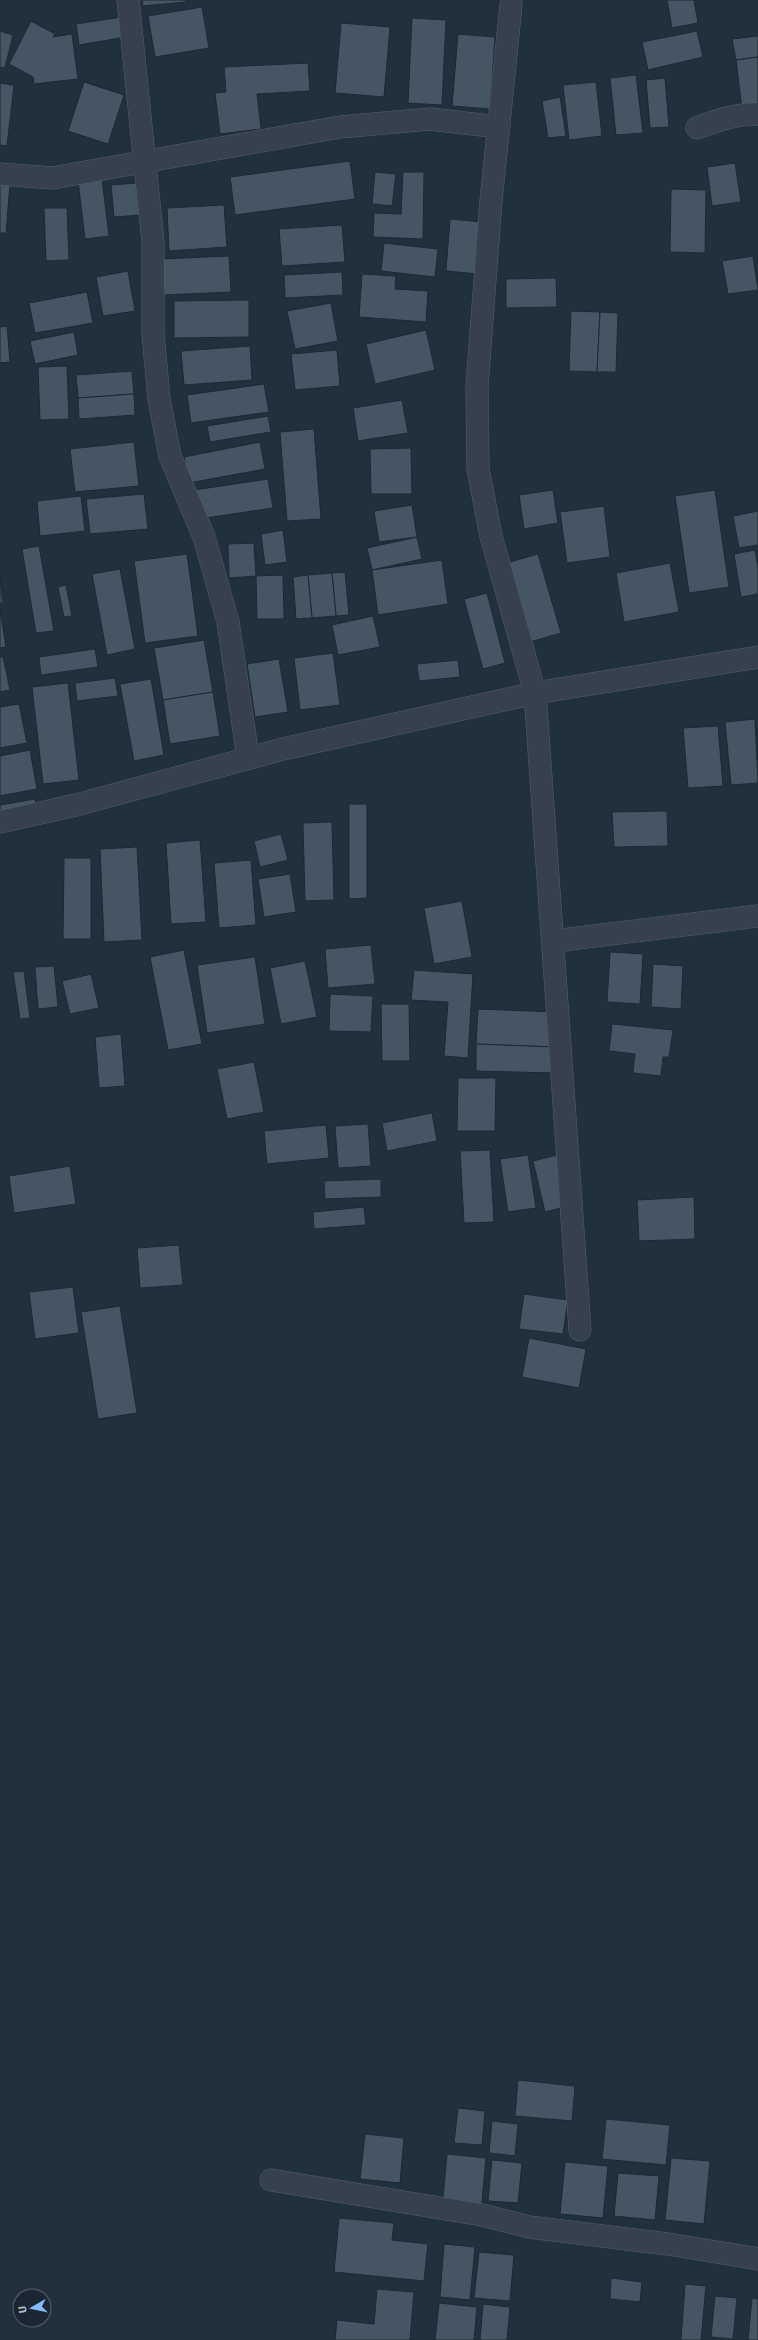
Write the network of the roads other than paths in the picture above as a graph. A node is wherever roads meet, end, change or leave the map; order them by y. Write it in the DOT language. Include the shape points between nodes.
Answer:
graph roads {
  1 [pos="128,0"];
  2 [pos="511,5"];
  3 [pos="758,114"];
  4 [pos="499,127"];
  5 [pos="697,128"];
  6 [pos="144,162"];
  7 [pos="0,174"];
  8 [pos="758,657"];
  9 [pos="536,693"];
  10 [pos="248,757"];
  11 [pos="0,822"];
  12 [pos="758,916"];
  13 [pos="554,941"];
  14 [pos="580,1330"];
  15 [pos="271,2180"];
  16 [pos="758,2259"];
  1 -- 6 [label="street"];
  2 -- 4 [label="street"];
  3 -- 5 [label="street" via="740,114 718,119"];
  4 -- 6 [label="street" via="430,120 340,127"];
  4 -- 9 [label="street" via="476,386 478,469 491,536"];
  6 -- 7 [label="street" via="52,178"];
  6 -- 10 [label="street" via="153,242 153,334 159,399 170,456 204,537 228,622"];
  8 -- 9 [label="street"];
  9 -- 10 [label="street"];
  9 -- 13 [label="street"];
  10 -- 11 [label="street" via="76,805"];
  12 -- 13 [label="street"];
  13 -- 14 [label="street"];
  15 -- 16 [label="street" via="482,2215 529,2226 668,2244"];
}
